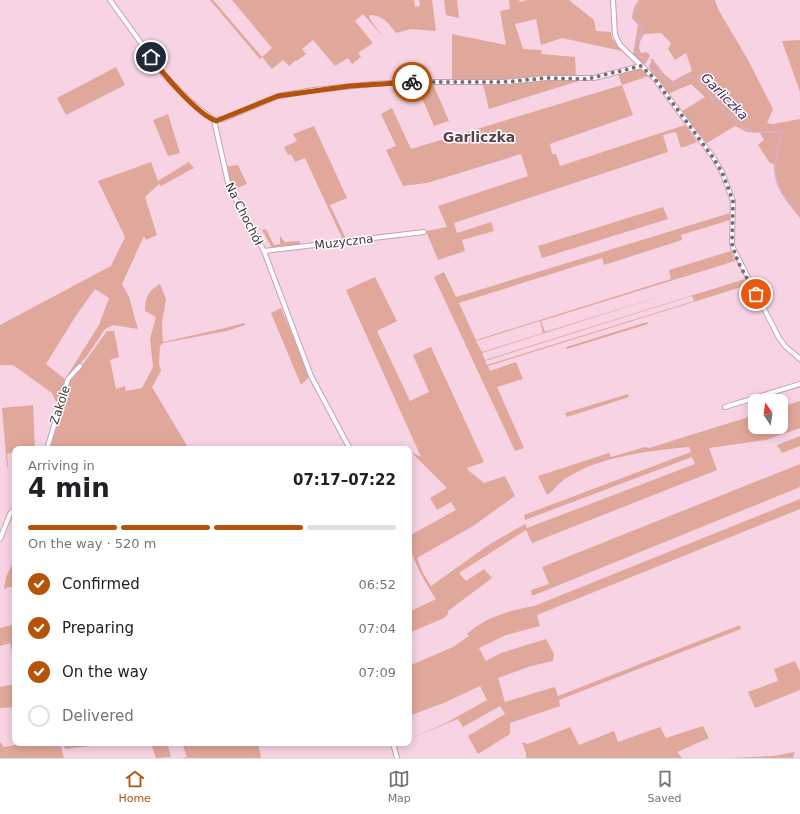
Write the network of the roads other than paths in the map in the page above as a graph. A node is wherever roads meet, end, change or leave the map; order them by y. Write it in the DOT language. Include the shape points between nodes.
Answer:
graph roads {
  1 [pos="110,0"];
  2 [pos="613,0"];
  3 [pos="641,66"];
  4 [pos="214,120"];
  5 [pos="424,232"];
  6 [pos="264,251"];
  7 [pos="799,357"];
  8 [pos="80,366"];
  9 [pos="800,384"];
  10 [pos="725,407"];
  11 [pos="48,446"];
  12 [pos="348,446"];
  13 [pos="12,512"];
  14 [pos="0,539"];
  15 [pos="394,746"];
  16 [pos="397,758"];
  1 -- 4 [label="street" via="164,75"];
  2 -- 3 [label="street" via="616,37 625,51"];
  3 -- 4 [label="street" via="587,79 409,82 314,90 278,96 223,119"];
  3 -- 7 [label="street" via="654,78 717,164 733,201 734,250 779,338"];
  4 -- 6 [label="street, Na Chochół" via="229,187"];
  5 -- 6 [label="street, Muzyczna"];
  6 -- 12 [label="street, Na Chochół" via="311,376"];
  8 -- 11 [label="street, Zakole" via="68,379"];
  9 -- 10 [label="street"];
  13 -- 14 [label="street"];
  15 -- 16 [label="street"];
}
